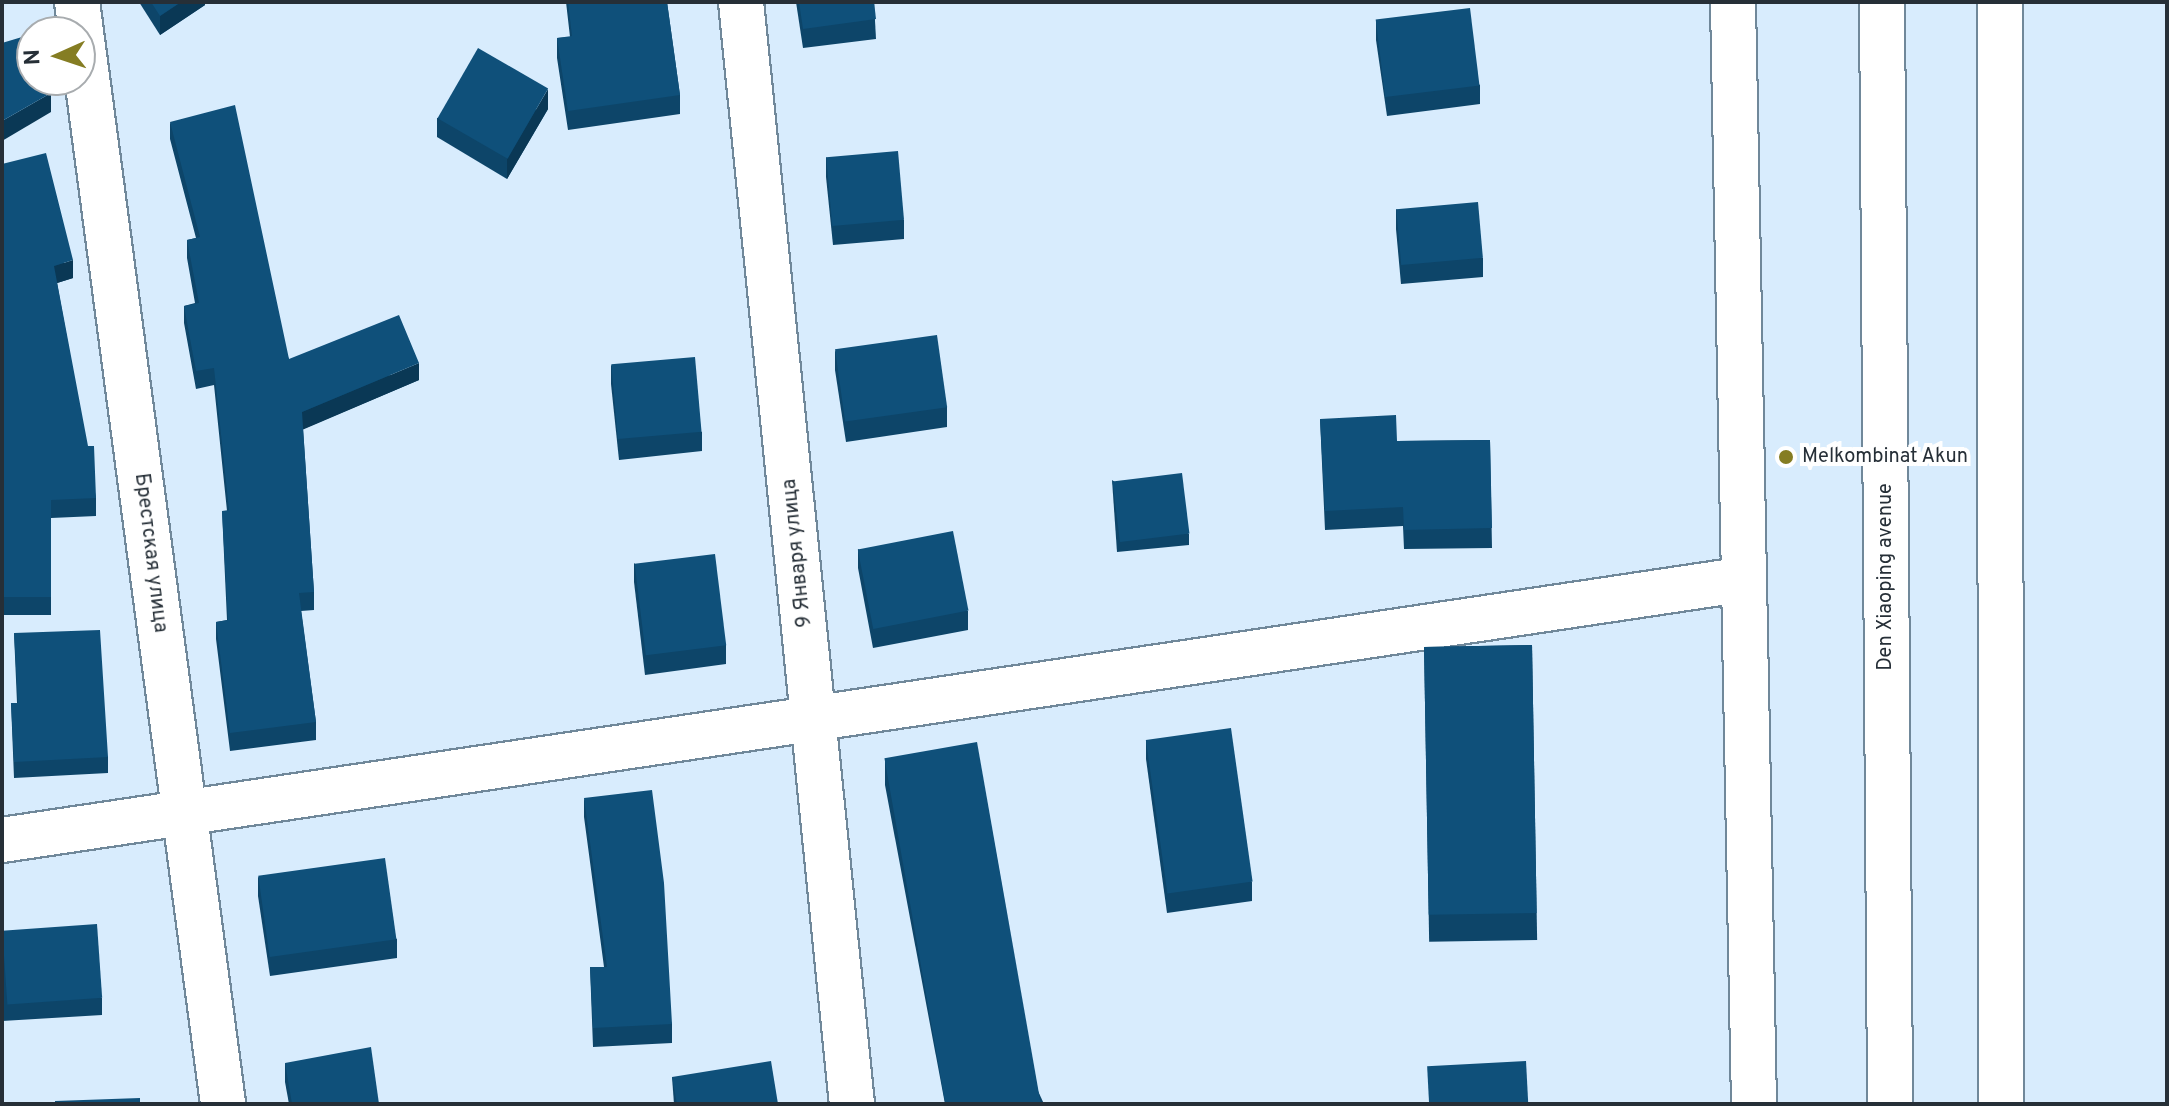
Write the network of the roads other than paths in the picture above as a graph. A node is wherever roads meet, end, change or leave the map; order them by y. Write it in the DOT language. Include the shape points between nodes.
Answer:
graph roads {
  1 [pos="77,2"];
  2 [pos="741,2"];
  3 [pos="1733,2"];
  4 [pos="1882,2"];
  5 [pos="2000,2"];
  6 [pos="1740,580"];
  7 [pos="814,716"];
  8 [pos="184,812"];
  9 [pos="2,840"];
  10 [pos="223,1104"];
  11 [pos="852,1104"];
  12 [pos="1754,1104"];
  13 [pos="1890,1104"];
  14 [pos="2001,1104"];
  1 -- 8 [label="street, Брестская улица"];
  2 -- 7 [label="street, 9 Января улица"];
  3 -- 6 [label="street"];
  4 -- 13 [label="street, Den Xiaoping avenue"];
  5 -- 14 [label="street"];
  6 -- 7 [label="street"];
  6 -- 12 [label="street"];
  7 -- 8 [label="street"];
  7 -- 11 [label="street, 9 Января улица"];
  8 -- 9 [label="street"];
  8 -- 10 [label="street, Брестская улица"];
}
